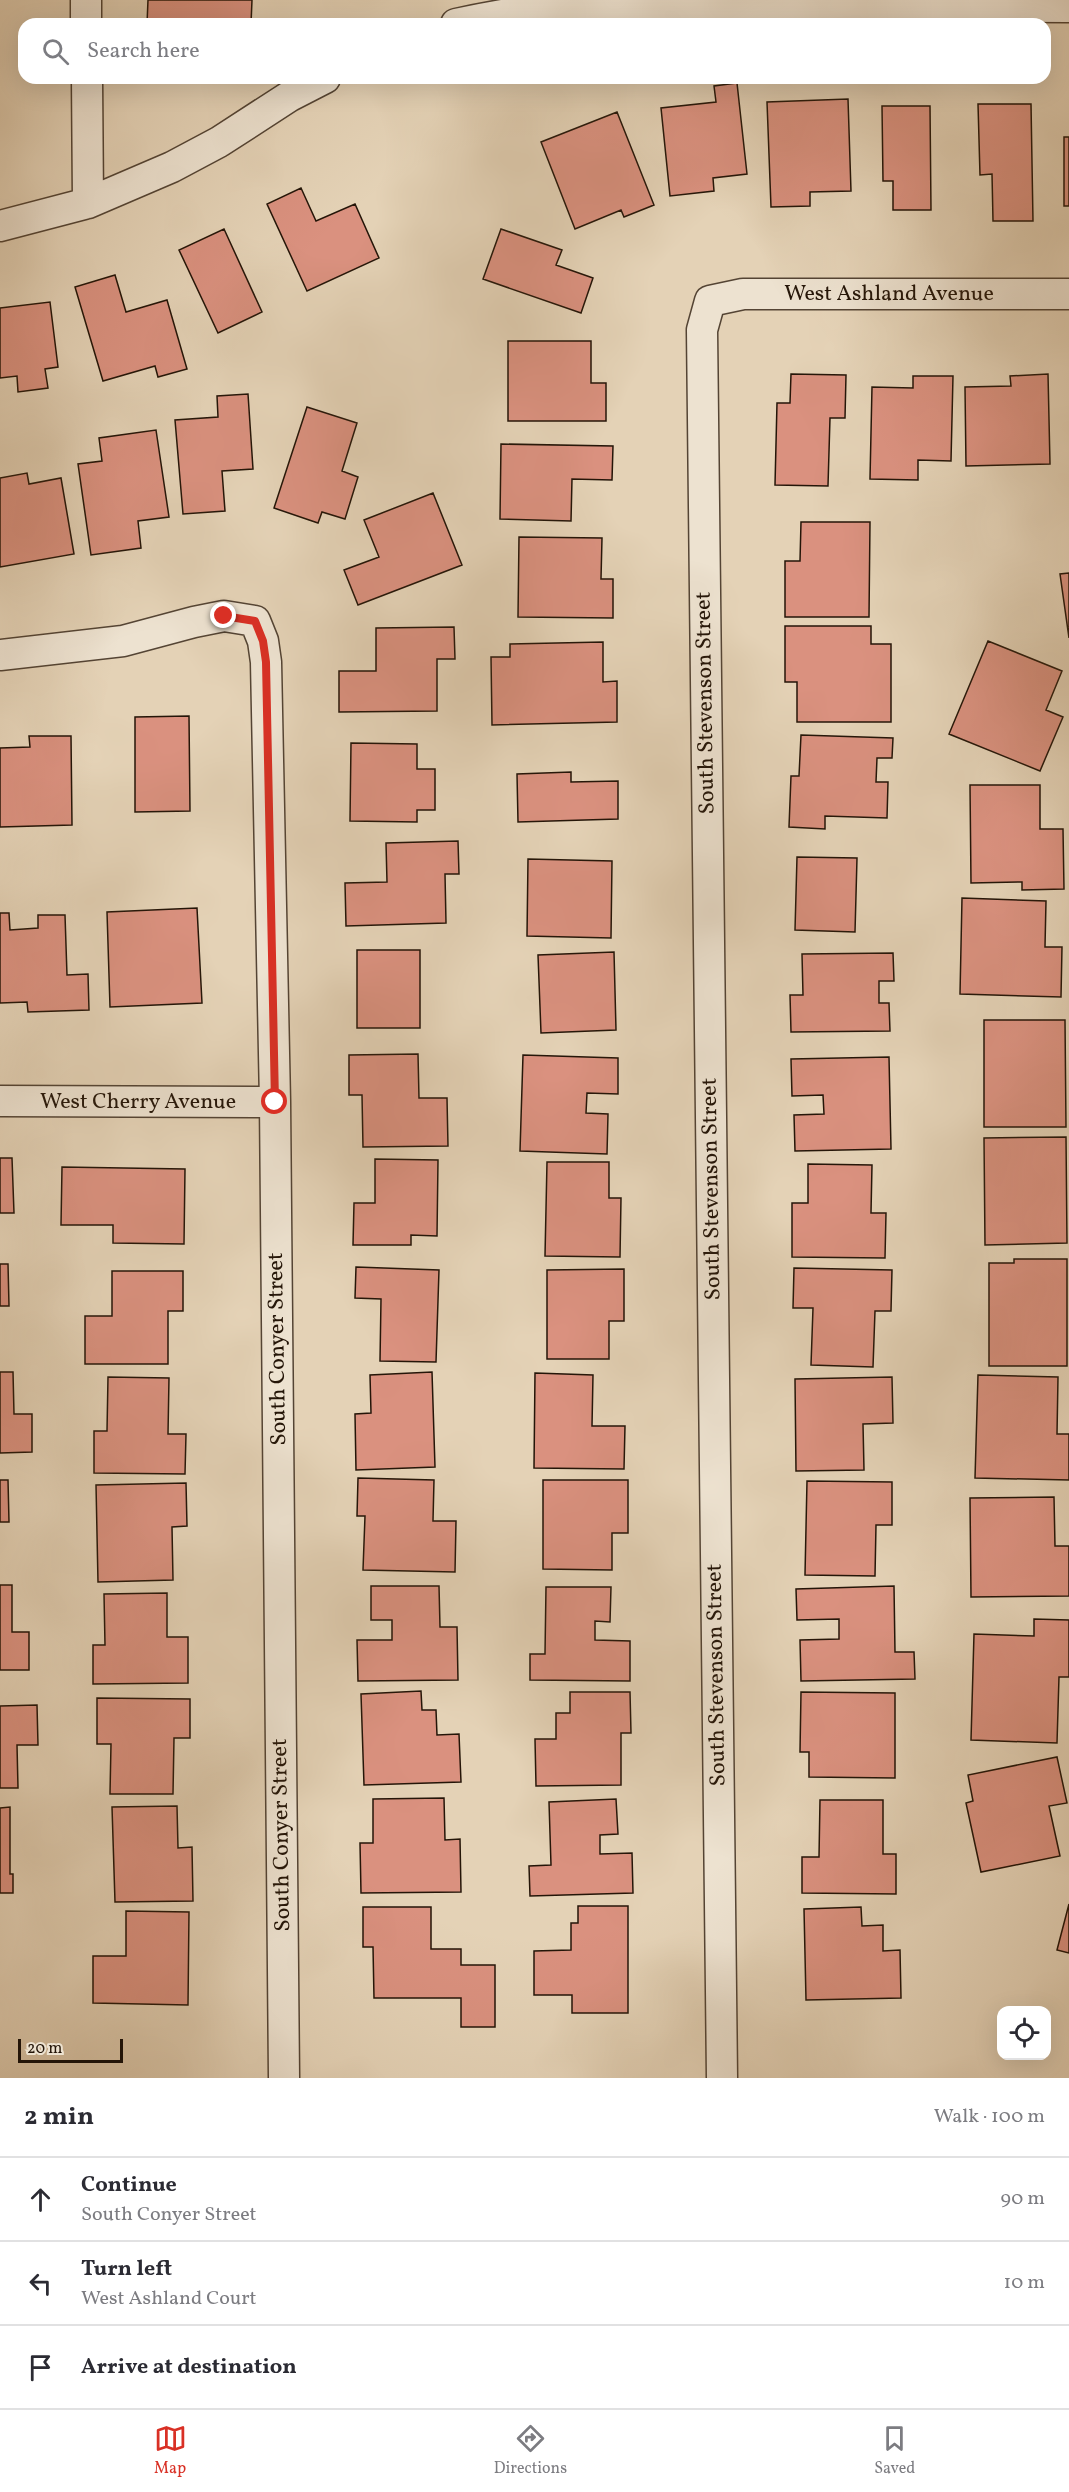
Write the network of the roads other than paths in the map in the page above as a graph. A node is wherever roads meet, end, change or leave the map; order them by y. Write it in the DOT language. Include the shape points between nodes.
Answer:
graph roads {
  1 [pos="86,0"];
  2 [pos="508,6"];
  3 [pos="1069,7"];
  4 [pos="86,18"];
  5 [pos="473,18"];
  6 [pos="87,84"];
  7 [pos="313,84"];
  8 [pos="88,203"];
  9 [pos="0,226"];
  10 [pos="1069,294"];
  11 [pos="711,301"];
  12 [pos="0,655"];
  13 [pos="0,1101"];
  14 [pos="275,1102"];
  15 [pos="284,2078"];
  16 [pos="722,2078"];
  1 -- 4 [label="street"];
  2 -- 3 [label="street"];
  2 -- 5 [label="street"];
  6 -- 8 [label="street"];
  7 -- 8 [label="street" via="172,167"];
  8 -- 9 [label="street"];
  10 -- 11 [label="street, West Ashland Avenue" via="743,294"];
  11 -- 16 [label="street, South Stevenson Street" via="702,330"];
  12 -- 14 [label="street, South Conyer Street" via="123,641 224,616 255,621 266,662"];
  13 -- 14 [label="street, West Cherry Avenue"];
  14 -- 15 [label="street, South Conyer Street"];
}
